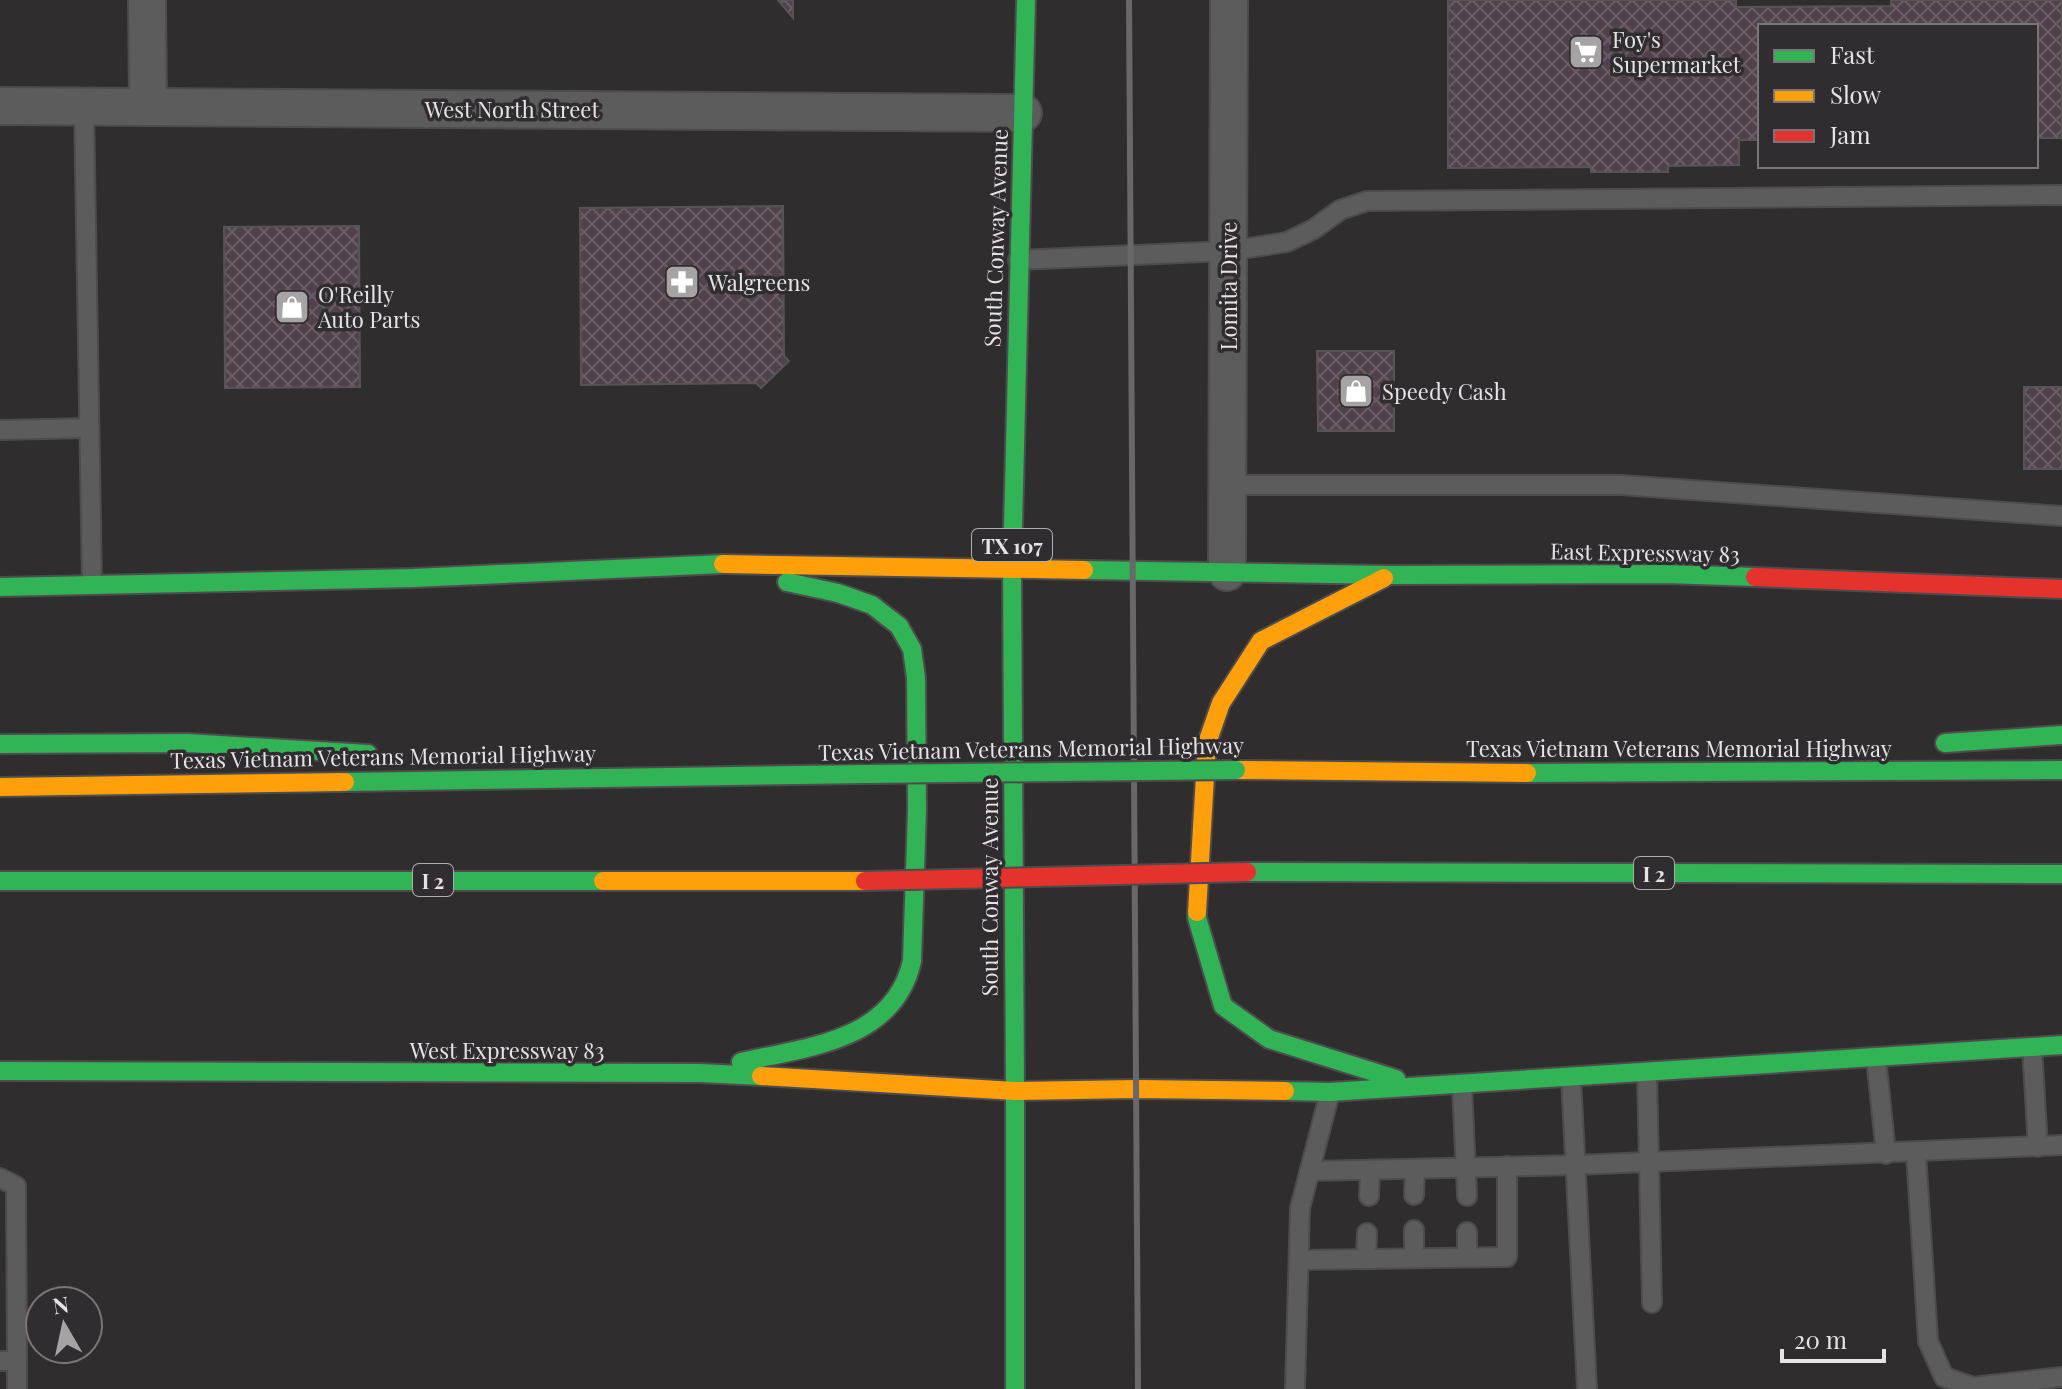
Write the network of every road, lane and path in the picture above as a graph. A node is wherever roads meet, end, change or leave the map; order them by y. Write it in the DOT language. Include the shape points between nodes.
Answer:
graph roads {
  1 [pos="147,0"];
  2 [pos="1026,0"];
  3 [pos="1229,0"];
  4 [pos="0,106"];
  5 [pos="84,106"];
  6 [pos="148,107"];
  7 [pos="1023,113"];
  8 [pos="2062,195"];
  9 [pos="1228,251"];
  10 [pos="1018,260"];
  11 [pos="89,428"];
  12 [pos="0,430"];
  13 [pos="1227,485"];
  14 [pos="2062,516"];
  15 [pos="714,564"];
  16 [pos="1012,568"];
  17 [pos="1227,572"];
  18 [pos="1389,575"];
  19 [pos="92,585"];
  20 [pos="0,587"];
  21 [pos="2062,589"];
  22 [pos="2062,735"];
  23 [pos="0,744"];
  24 [pos="1921,745"];
  25 [pos="1796,753"];
  26 [pos="379,755"];
  27 [pos="475,761"];
  28 [pos="2062,770"];
  29 [pos="1482,773"];
  30 [pos="698,775"];
  31 [pos="0,787"];
  32 [pos="2062,874"];
  33 [pos="0,881"];
  34 [pos="2062,1045"];
  35 [pos="2032,1047"];
  36 [pos="1876,1058"];
  37 [pos="0,1071"];
  38 [pos="700,1073"];
  39 [pos="1647,1073"];
  40 [pos="1571,1078"];
  41 [pos="1462,1085"];
  42 [pos="1422,1088"];
  43 [pos="1015,1091"];
  44 [pos="1330,1092"];
  45 [pos="2062,1145"];
  46 [pos="2038,1147"];
  47 [pos="1916,1153"];
  48 [pos="1886,1154"];
  49 [pos="1650,1162"];
  50 [pos="1576,1165"];
  51 [pos="1507,1166"];
  52 [pos="1465,1168"];
  53 [pos="1415,1169"];
  54 [pos="1370,1170"];
  55 [pos="1310,1171"];
  56 [pos="0,1178"];
  57 [pos="1414,1195"];
  58 [pos="1369,1196"];
  59 [pos="1467,1196"];
  60 [pos="1414,1230"];
  61 [pos="1467,1232"];
  62 [pos="1367,1233"];
  63 [pos="1467,1257"];
  64 [pos="1414,1258"];
  65 [pos="1366,1259"];
  66 [pos="1299,1260"];
  67 [pos="1652,1303"];
  68 [pos="8,1361"];
  69 [pos="2062,1377"];
  70 [pos="17,1389"];
  71 [pos="1015,1389"];
  72 [pos="1295,1389"];
  73 [pos="1587,1389"];
  1 -- 6 [label="street"];
  2 -- 7 [label="main road, South Conway Avenue / TX 107"];
  3 -- 9 [label="street, Lomita Drive"];
  4 -- 5 [label="street, West North Street"];
  5 -- 6 [label="street, West North Street"];
  5 -- 11 [label="lane"];
  6 -- 7 [label="street, West North Street"];
  7 -- 10 [label="main road, South Conway Avenue / TX 107"];
  8 -- 9 [label="lane" via="1367,201 1340,210 1287,242"];
  9 -- 10 [label="lane"];
  9 -- 13 [label="street, Lomita Drive"];
  10 -- 16 [label="main road, South Conway Avenue / TX 107"];
  11 -- 12 [label="lane"];
  11 -- 19 [label="lane"];
  13 -- 14 [label="lane" via="1621,485"];
  13 -- 17 [label="street, Lomita Drive"];
  15 -- 16 [label="main road"];
  15 -- 19 [label="main road"];
  15 -- 38 [label="main road" via="851,597 897,623 910,641 915,667 919,822 911,964 887,1011 849,1034"];
  16 -- 17 [label="main road, East Expressway 83"];
  16 -- 43 [label="main road, South Conway Avenue / TX 107"];
  17 -- 18 [label="main road, East Expressway 83"];
  18 -- 21 [label="main road, East Expressway 83" via="1665,574"];
  18 -- 42 [label="main road" via="1261,641 1221,703 1207,743 1197,918 1223,1006 1269,1039"];
  19 -- 20 [label="main road"];
  22 -- 24 [label="main road"];
  23 -- 26 [label="main road" via="188,743"];
  25 -- 29 [label="main road"];
  27 -- 30 [label="main road"];
  28 -- 29 [label="main road, Texas Vietnam Veterans Memorial Highway"];
  29 -- 30 [label="main road, Texas Vietnam Veterans Memorial Highway, bridge"];
  30 -- 31 [label="main road, Texas Vietnam Veterans Memorial Highway"];
  32 -- 33 [label="main road, I 2, bridge" via="1247,872 865,881"];
  34 -- 35 [label="main road"];
  35 -- 36 [label="main road"];
  35 -- 46 [label="lane"];
  36 -- 39 [label="main road"];
  36 -- 48 [label="lane"];
  37 -- 38 [label="main road, West Expressway 83"];
  38 -- 43 [label="main road, West Expressway 83"];
  39 -- 40 [label="main road"];
  39 -- 49 [label="lane"];
  40 -- 41 [label="main road"];
  40 -- 50 [label="lane"];
  41 -- 42 [label="main road"];
  41 -- 52 [label="lane"];
  42 -- 44 [label="main road"];
  43 -- 44 [label="main road, West Expressway 83"];
  43 -- 71 [label="main road, South Conway Avenue"];
  44 -- 55 [label="lane"];
  45 -- 46 [label="lane"];
  46 -- 47 [label="lane"];
  47 -- 48 [label="lane"];
  47 -- 69 [label="lane" via="1928,1341 1944,1377 1973,1387"];
  48 -- 49 [label="lane"];
  49 -- 50 [label="lane"];
  49 -- 67 [label="lane"];
  50 -- 51 [label="lane"];
  50 -- 73 [label="lane"];
  51 -- 52 [label="lane"];
  51 -- 63 [label="lane" via="1507,1257"];
  52 -- 53 [label="lane"];
  52 -- 59 [label="lane"];
  53 -- 54 [label="lane"];
  53 -- 57 [label="lane"];
  54 -- 55 [label="lane"];
  54 -- 58 [label="lane"];
  55 -- 66 [label="lane" via="1300,1208"];
  56 -- 68 [label="lane" via="16,1186"];
  60 -- 64 [label="lane"];
  61 -- 63 [label="lane"];
  62 -- 65 [label="lane"];
  63 -- 64 [label="lane"];
  64 -- 65 [label="lane"];
  65 -- 66 [label="lane"];
  66 -- 72 [label="lane"];
  68 -- 70 [label="lane"];
}
